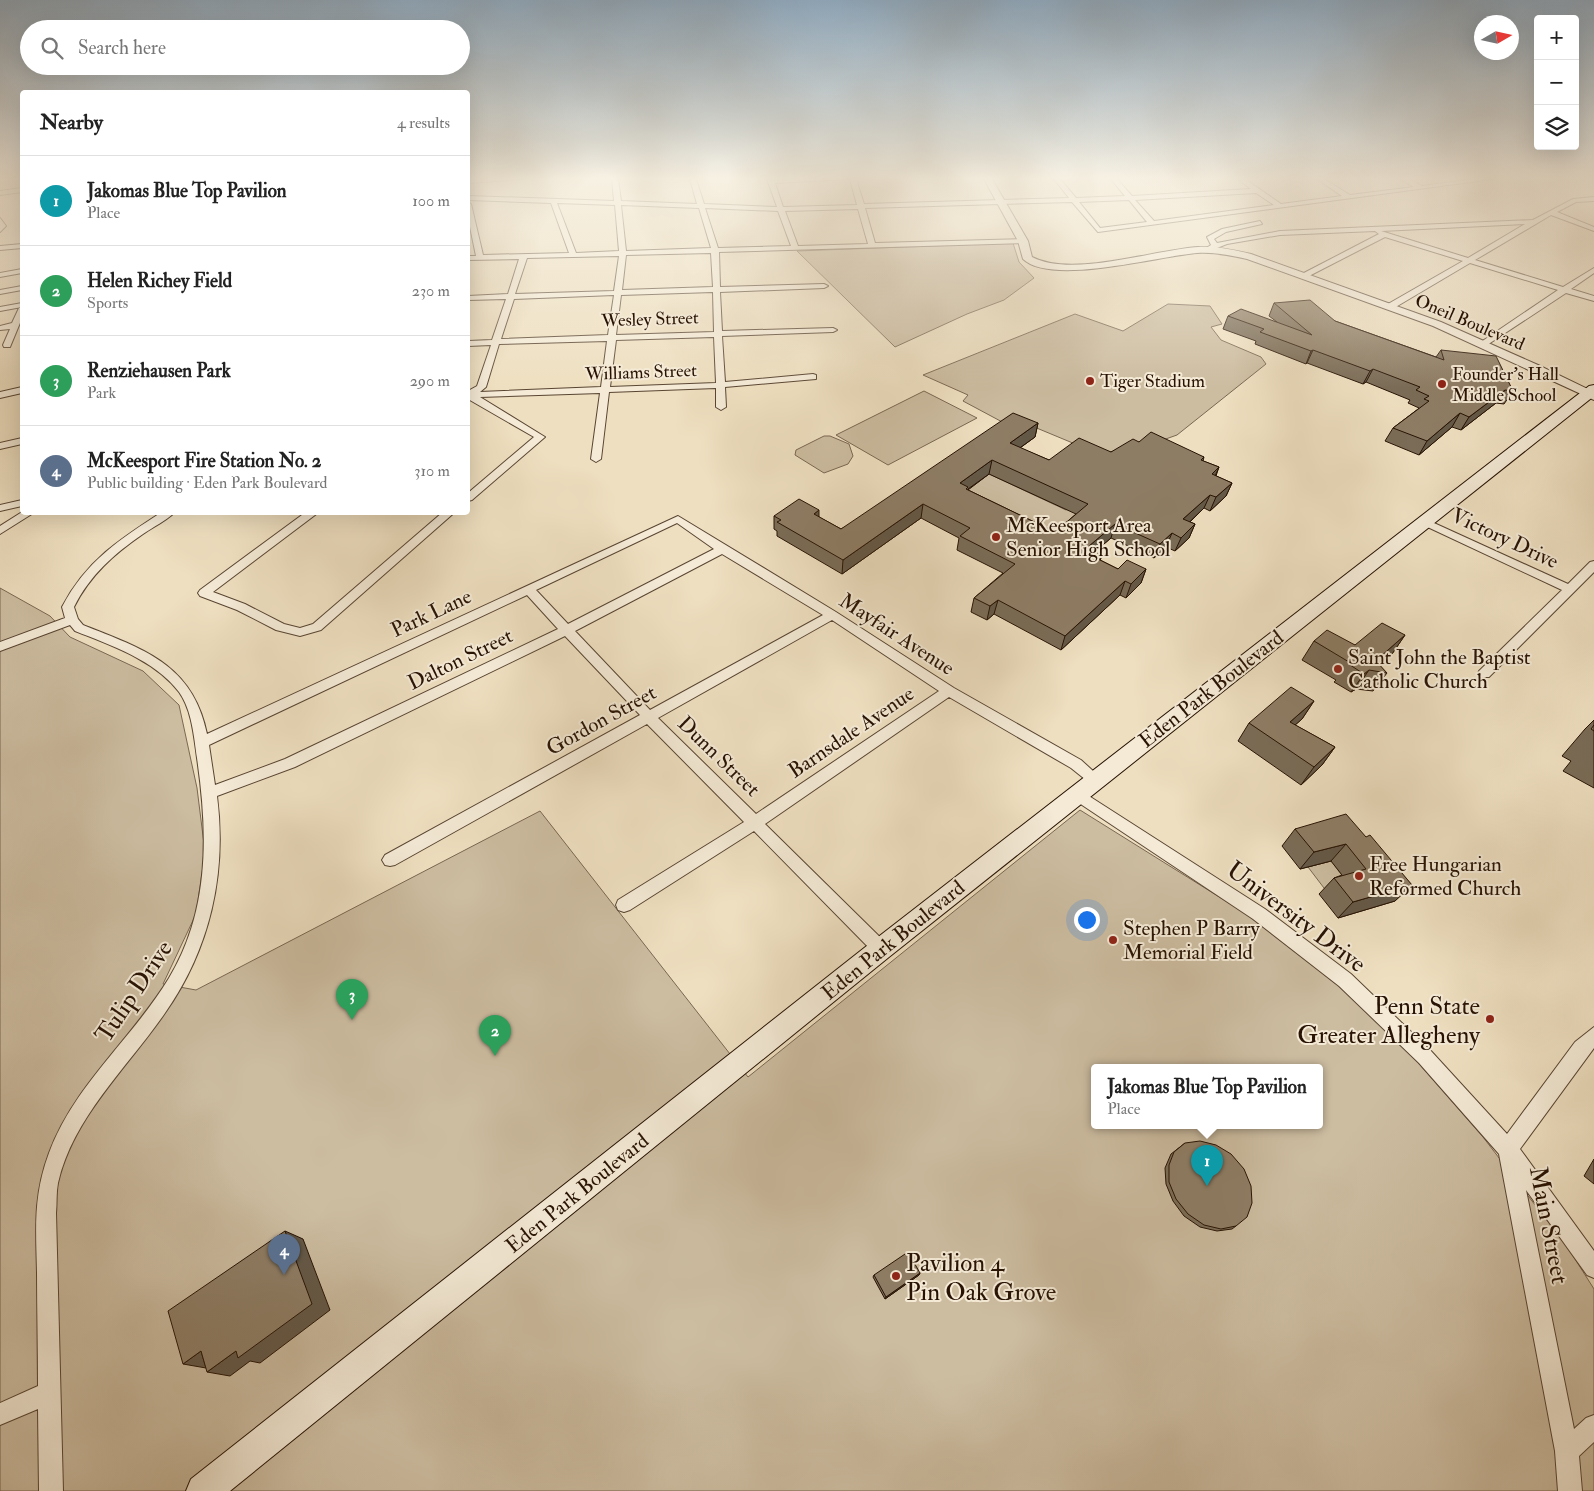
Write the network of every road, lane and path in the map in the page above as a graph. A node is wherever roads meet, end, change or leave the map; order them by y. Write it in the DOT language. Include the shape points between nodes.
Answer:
graph roads {
  1 [pos="478,249"];
  2 [pos="571,249"];
  3 [pos="623,249"];
  4 [pos="772,249"];
  5 [pos="1025,249"];
  6 [pos="1200,249"];
  7 [pos="1217,249"];
  8 [pos="1356,249"];
  9 [pos="1430,249"];
  10 [pos="1489,249"];
  11 [pos="714,250"];
  12 [pos="623,252"];
  13 [pos="573,255"];
  14 [pos="524,256"];
  15 [pos="470,258"];
  16 [pos="480,258"];
  17 [pos="1469,261"];
  18 [pos="1594,270"];
  19 [pos="20,271"];
  20 [pos="0,275"];
  21 [pos="1304,275"];
  22 [pos="824,286"];
  23 [pos="20,288"];
  24 [pos="716,289"];
  25 [pos="1564,290"];
  26 [pos="0,292"];
  27 [pos="618,293"];
  28 [pos="509,297"];
  29 [pos="470,298"];
  30 [pos="1594,299"];
  31 [pos="20,305"];
  32 [pos="1392,306"];
  33 [pos="0,309"];
  34 [pos="20,315"];
  35 [pos="16,325"];
  36 [pos="0,328"];
  37 [pos="833,330"];
  38 [pos="719,334"];
  39 [pos="614,338"];
  40 [pos="494,342"];
  41 [pos="470,343"];
  42 [pos="1484,344"];
  43 [pos="7,345"];
  44 [pos="813,377"];
  45 [pos="721,385"];
  46 [pos="607,389"];
  47 [pos="20,390"];
  48 [pos="1592,393"];
  49 [pos="470,394"];
  50 [pos="0,395"];
  51 [pos="470,395"];
  52 [pos="470,396"];
  53 [pos="721,407"];
  54 [pos="20,441"];
  55 [pos="0,446"];
  56 [pos="596,459"];
  57 [pos="470,496"];
  58 [pos="20,503"];
  59 [pos="0,508"];
  60 [pos="25,515"];
  61 [pos="166,515"];
  62 [pos="310,515"];
  63 [pos="447,515"];
  64 [pos="678,519"];
  65 [pos="1424,521"];
  66 [pos="0,531"];
  67 [pos="722,549"];
  68 [pos="1594,565"];
  69 [pos="1570,589"];
  70 [pos="529,590"];
  71 [pos="832,615"];
  72 [pos="72,620"];
  73 [pos="568,629"];
  74 [pos="0,647"];
  75 [pos="1484,674"];
  76 [pos="949,691"];
  77 [pos="649,717"];
  78 [pos="201,743"];
  79 [pos="1087,787"];
  80 [pos="210,793"];
  81 [pos="756,822"];
  82 [pos="390,860"];
  83 [pos="624,905"];
  84 [pos="881,949"];
  85 [pos="1594,1036"];
  86 [pos="1508,1149"];
  87 [pos="1594,1268"];
  88 [pos="48,1394"];
  89 [pos="0,1414"];
  90 [pos="1594,1426"];
  91 [pos="1568,1451"];
  92 [pos="51,1491"];
  93 [pos="203,1491"];
  94 [pos="1570,1491"];
  1 -- 16 [label="street"];
  2 -- 13 [label="street"];
  3 -- 12 [label="street"];
  4 -- 11 [label="street"];
  5 -- 6 [label="street, Oneil Boulevard" via="1028,259 1037,266 1061,268"];
  7 -- 21 [label="street, Oneil Boulevard"];
  8 -- 21 [label="street"];
  9 -- 17 [label="street"];
  10 -- 17 [label="street"];
  11 -- 12 [label="street"];
  11 -- 24 [label="street"];
  12 -- 13 [label="street"];
  12 -- 27 [label="street"];
  13 -- 14 [label="street"];
  14 -- 16 [label="street"];
  14 -- 28 [label="street"];
  15 -- 16 [label="street"];
  17 -- 25 [label="street"];
  17 -- 32 [label="street"];
  18 -- 25 [label="street"];
  19 -- 20 [label="street"];
  21 -- 32 [label="street, Oneil Boulevard"];
  22 -- 24 [label="street"];
  23 -- 26 [label="street"];
  24 -- 27 [label="street"];
  24 -- 38 [label="street"];
  25 -- 30 [label="street"];
  25 -- 42 [label="street"];
  27 -- 28 [label="street"];
  27 -- 39 [label="street"];
  28 -- 29 [label="street"];
  28 -- 40 [label="street"];
  31 -- 33 [label="street"];
  32 -- 42 [label="street, Oneil Boulevard"];
  34 -- 35 [label="street"];
  35 -- 36 [label="street"];
  35 -- 43 [label="street"];
  37 -- 38 [label="street, Wesley Street"];
  38 -- 39 [label="street, Wesley Street"];
  38 -- 45 [label="street"];
  39 -- 40 [label="street, Wesley Street"];
  39 -- 46 [label="street"];
  40 -- 41 [label="street, Wesley Street"];
  40 -- 49 [label="street" via="481,387"];
  42 -- 48 [label="street, Oneil Boulevard"];
  44 -- 45 [label="street, Williams Street"];
  45 -- 46 [label="street, Williams Street"];
  45 -- 53 [label="street"];
  46 -- 51 [label="street, Williams Street"];
  46 -- 56 [label="street"];
  47 -- 50 [label="street"];
  48 -- 65 [label="main road, Eden Park Boulevard"];
  52 -- 57 [label="street" via="540,437"];
  54 -- 55 [label="street"];
  58 -- 59 [label="street"];
  60 -- 66 [label="street"];
  61 -- 72 [label="street" via="95,565 68,607"];
  62 -- 63 [label="street" via="204,593 280,627 300,632 317,627"];
  64 -- 67 [label="street, Mayfair Avenue"];
  64 -- 70 [label="street, Park Lane"];
  65 -- 69 [label="street, Victory Drive"];
  65 -- 79 [label="main road, Eden Park Boulevard"];
  67 -- 71 [label="street, Mayfair Avenue"];
  67 -- 73 [label="street, Dalton Street"];
  68 -- 69 [label="street"];
  69 -- 75 [label="street"];
  70 -- 73 [label="street, Dunn Street"];
  70 -- 78 [label="street, Park Lane"];
  71 -- 76 [label="street, Mayfair Avenue"];
  71 -- 77 [label="street, Gordon Street"];
  72 -- 74 [label="street"];
  72 -- 78 [label="street, Tulip Drive" via="79,628 150,660 172,676 191,700"];
  73 -- 77 [label="street, Dunn Street"];
  73 -- 80 [label="street, Dalton Street" via="290,763"];
  76 -- 79 [label="street, Mayfair Avenue" via="1076,764"];
  76 -- 81 [label="street, Barnsdale Avenue"];
  77 -- 81 [label="street, Dunn Street"];
  77 -- 82 [label="street, Gordon Street"];
  78 -- 80 [label="street, Tulip Drive"];
  79 -- 84 [label="main road, Eden Park Boulevard"];
  79 -- 86 [label="street, University Drive" via="1345,980 1425,1057"];
  80 -- 88 [label="street, Tulip Drive" via="214,850 206,913 193,947 174,983 87,1099 49,1180 46,1214"];
  81 -- 83 [label="street, Barnsdale Avenue"];
  81 -- 84 [label="street, Dunn Street"];
  84 -- 93 [label="main road, Eden Park Boulevard"];
  85 -- 86 [label="street, Main Street" via="1581,1048"];
  86 -- 87 [label="street, University Drive"];
  86 -- 91 [label="street, Main Street"];
  88 -- 89 [label="street"];
  88 -- 92 [label="street, Tulip Drive"];
  90 -- 91 [label="street"];
  91 -- 94 [label="street"];
}
